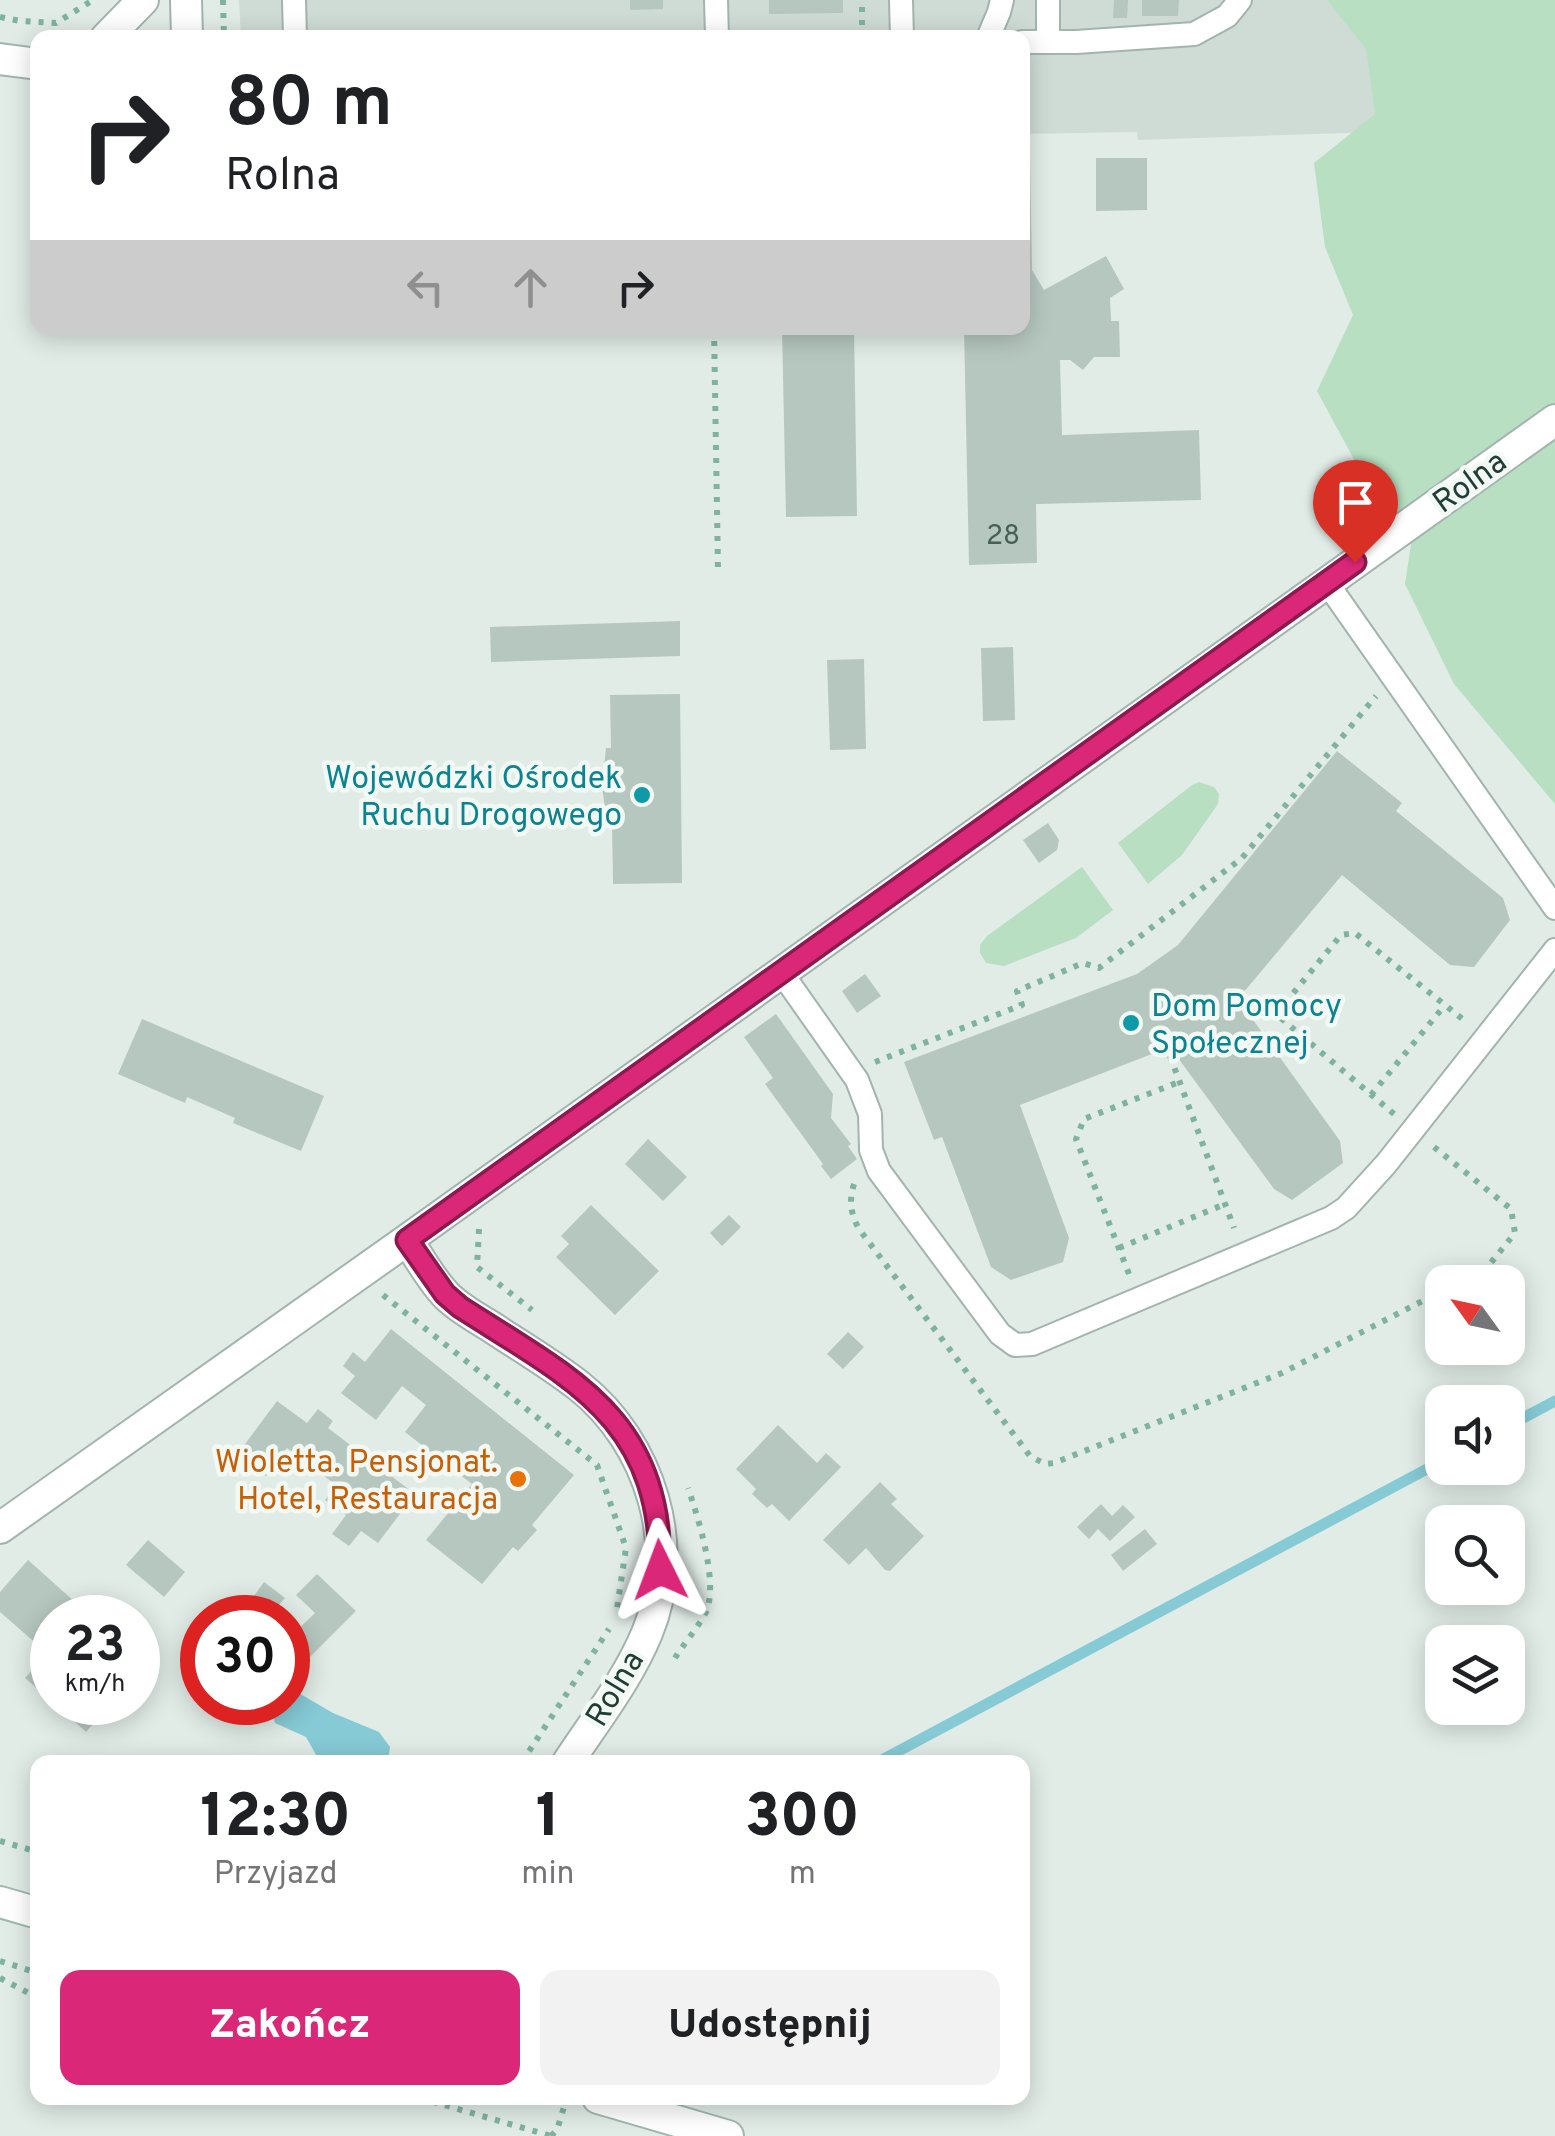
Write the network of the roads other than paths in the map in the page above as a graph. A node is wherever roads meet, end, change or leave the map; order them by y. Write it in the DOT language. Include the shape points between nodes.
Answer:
graph roads {
  1 [pos="143,0"];
  2 [pos="186,0"];
  3 [pos="294,0"];
  4 [pos="716,0"];
  5 [pos="901,0"];
  6 [pos="1002,0"];
  7 [pos="1048,0"];
  8 [pos="1240,0"];
  9 [pos="114,30"];
  10 [pos="187,30"];
  11 [pos="294,30"];
  12 [pos="718,30"];
  13 [pos="902,30"];
  14 [pos="991,30"];
  15 [pos="1030,42"];
  16 [pos="1048,42"];
  17 [pos="0,59"];
  18 [pos="30,63"];
  19 [pos="1555,420"];
  20 [pos="1327,583"];
  21 [pos="1555,908"];
  22 [pos="1555,950"];
  23 [pos="781,972"];
  24 [pos="407,1240"];
  25 [pos="0,1528"];
  26 [pos="572,1755"];
  27 [pos="0,1902"];
  28 [pos="30,1911"];
  29 [pos="622,2105"];
  30 [pos="728,2136"];
  1 -- 9 [label="street"];
  2 -- 10 [label="street"];
  3 -- 11 [label="lane"];
  4 -- 12 [label="lane"];
  5 -- 13 [label="lane"];
  6 -- 14 [label="lane"];
  7 -- 16 [label="lane"];
  8 -- 16 [label="lane" via="1227,16 1194,34"];
  15 -- 16 [label="lane"];
  17 -- 18 [label="street"];
  19 -- 20 [label="street, Rolna"];
  20 -- 21 [label="lane"];
  20 -- 23 [label="street, Rolna"];
  22 -- 23 [label="lane" via="1346,1208 1032,1344 1015,1345 989,1320 879,1171 857,1080"];
  23 -- 24 [label="street, Rolna"];
  24 -- 25 [label="street, Rolna"];
  24 -- 26 [label="street, Rolna" via="460,1307 597,1401 627,1438 650,1484 660,1545 654,1612 634,1659"];
  27 -- 28 [label="street"];
  29 -- 30 [label="street"];
}
